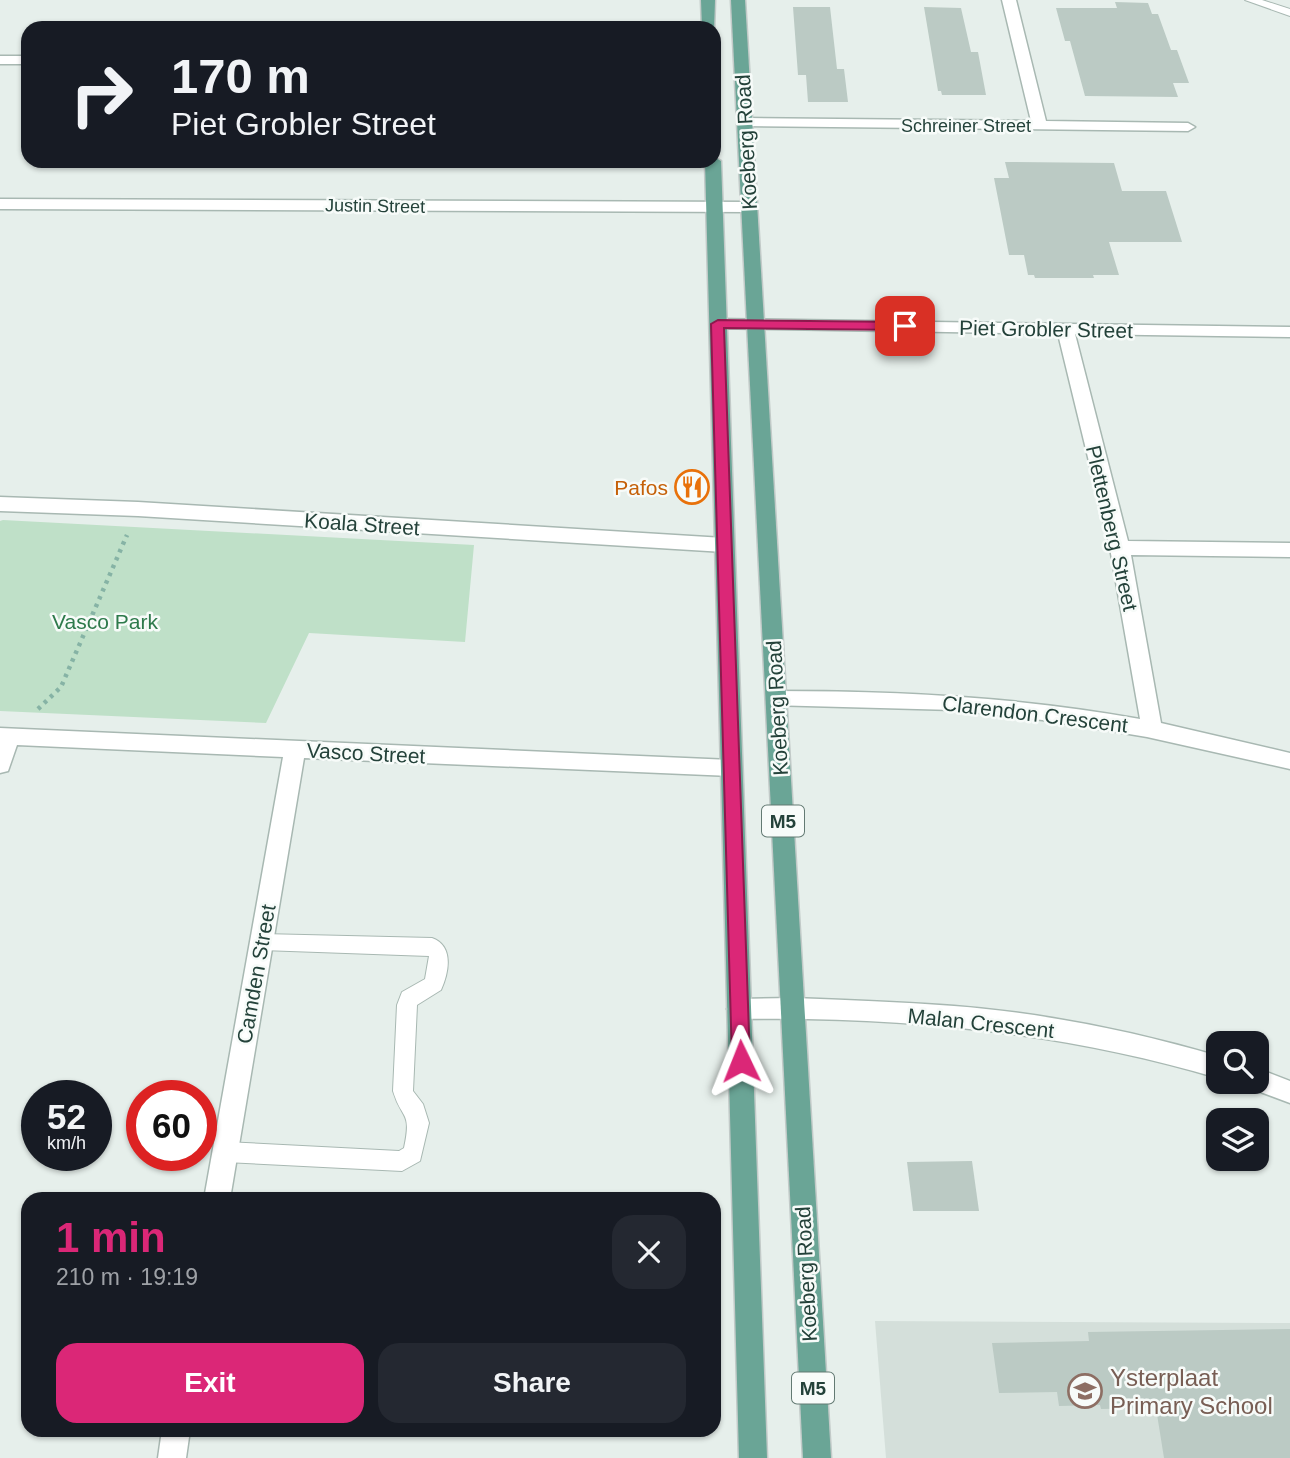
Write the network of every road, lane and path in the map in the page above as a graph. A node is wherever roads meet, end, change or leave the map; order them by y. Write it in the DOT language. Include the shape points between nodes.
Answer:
graph roads {
  1 [pos="708,0"];
  2 [pos="738,0"];
  3 [pos="1009,0"];
  4 [pos="1251,0"];
  5 [pos="1290,13"];
  6 [pos="709,21"];
  7 [pos="0,60"];
  8 [pos="21,60"];
  9 [pos="745,122"];
  10 [pos="1040,126"];
  11 [pos="1188,127"];
  12 [pos="713,168"];
  13 [pos="0,204"];
  14 [pos="714,207"];
  15 [pos="749,207"];
  16 [pos="718,324"];
  17 [pos="755,324"];
  18 [pos="1065,330"];
  19 [pos="1290,332"];
  20 [pos="0,504"];
  21 [pos="138,509"];
  22 [pos="724,545"];
  23 [pos="1120,548"];
  24 [pos="1290,550"];
  25 [pos="776,699"];
  26 [pos="1152,729"];
  27 [pos="4,736"];
  28 [pos="295,750"];
  29 [pos="1290,761"];
  30 [pos="0,765"];
  31 [pos="732,768"];
  32 [pos="262,942"];
  33 [pos="793,1008"];
  34 [pos="739,1009"];
  35 [pos="1206,1063"];
  36 [pos="1269,1084"];
  37 [pos="1290,1092"];
  38 [pos="225,1152"];
  39 [pos="218,1192"];
  40 [pos="175,1437"];
  41 [pos="172,1458"];
  42 [pos="753,1458"];
  43 [pos="817,1458"];
  1 -- 6 [label="main road"];
  2 -- 9 [label="main road, Koeberg Road / M5"];
  3 -- 10 [label="street"];
  4 -- 5 [label="lane"];
  7 -- 8 [label="street"];
  9 -- 10 [label="street, Schreiner Street"];
  9 -- 15 [label="main road, Koeberg Road / M5"];
  10 -- 11 [label="street, Schreiner Street"];
  12 -- 14 [label="main road, Koeberg Road / M5"];
  13 -- 14 [label="street, Justin Street"];
  14 -- 15 [label="street, Justin Street"];
  14 -- 16 [label="main road, Koeberg Road / M5"];
  15 -- 17 [label="main road, Koeberg Road / M5"];
  16 -- 17 [label="street, Piet Grobler Street"];
  16 -- 22 [label="main road, Koeberg Road / M5"];
  17 -- 18 [label="street, Piet Grobler Street"];
  17 -- 25 [label="main road, Koeberg Road / M5"];
  18 -- 19 [label="street, Piet Grobler Street"];
  18 -- 23 [label="street, Plettenberg Street"];
  20 -- 21 [label="street, Koala Street"];
  21 -- 22 [label="street, Koala Street"];
  21 -- 27 [label="path" via="61,687"];
  22 -- 31 [label="main road, Koeberg Road / M5"];
  23 -- 24 [label="street"];
  23 -- 26 [label="street, Plettenberg Street"];
  25 -- 26 [label="street, Clarendon Crescent" via="985,705"];
  25 -- 33 [label="main road, Koeberg Road / M5"];
  26 -- 29 [label="street, Clarendon Crescent"];
  27 -- 28 [label="street, Vasco Street"];
  27 -- 30 [label="street"];
  28 -- 31 [label="street, Vasco Street"];
  28 -- 32 [label="street, Camden Street"];
  31 -- 34 [label="main road, Koeberg Road / M5"];
  32 -- 38 [label="street, Camden Street"];
  32 -- 38 [label="lane" via="437,948 434,984 409,998 407,1005 403,1091 418,1119 413,1154 402,1161"];
  33 -- 34 [label="street, Malan Crescent"];
  33 -- 35 [label="street, Malan Crescent" via="956,1017 1048,1029"];
  33 -- 43 [label="main road, Koeberg Road / M5"];
  34 -- 42 [label="main road, Koeberg Road / M5"];
  36 -- 37 [label="street"];
  38 -- 39 [label="street, Camden Street"];
  40 -- 41 [label="street"];
}
